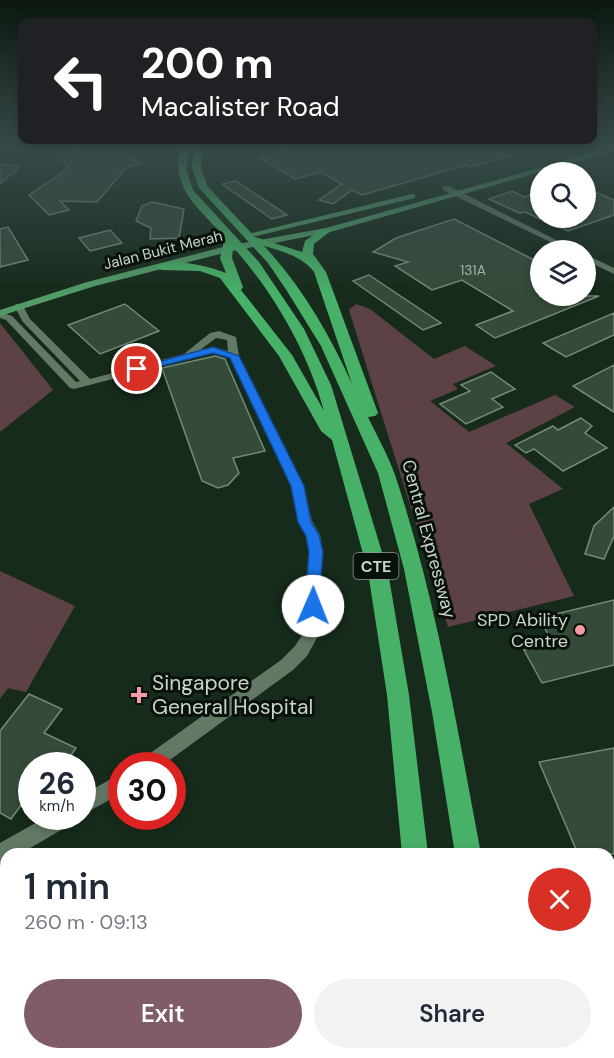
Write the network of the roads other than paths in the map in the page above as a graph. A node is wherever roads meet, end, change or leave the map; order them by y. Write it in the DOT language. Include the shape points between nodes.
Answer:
graph roads {
  1 [pos="194,196"];
  2 [pos="211,196"];
  3 [pos="410,196"];
  4 [pos="453,196"];
  5 [pos="461,196"];
  6 [pos="327,230"];
  7 [pos="241,236"];
  8 [pos="551,240"];
  9 [pos="261,242"];
  10 [pos="228,244"];
  11 [pos="313,263"];
  12 [pos="596,263"];
  13 [pos="162,267"];
  14 [pos="614,272"];
  15 [pos="241,297"];
  16 [pos="0,302"];
  17 [pos="19,306"];
  18 [pos="0,314"];
  19 [pos="203,342"];
  20 [pos="216,350"];
  21 [pos="233,350"];
  22 [pos="188,356"];
  23 [pos="86,381"];
  24 [pos="341,439"];
  25 [pos="386,473"];
  26 [pos="166,752"];
  27 [pos="42,830"];
  28 [pos="10,848"];
  29 [pos="414,848"];
  30 [pos="467,848"];
  1 -- 24 [label="highway, CTE" via="255,264 297,329 324,385"];
  2 -- 25 [label="highway, Central Expressway / CTE" via="272,261 315,325 344,377"];
  3 -- 7 [label="main road, Jalan Bukit Merah"];
  4 -- 6 [label="main road, Jalan Bukit Merah"];
  5 -- 8 [label="street"];
  6 -- 9 [label="main road, Jalan Bukit Merah"];
  6 -- 11 [label="highway" via="306,249"];
  7 -- 9 [label="highway"];
  7 -- 10 [label="main road, Jalan Bukit Merah"];
  9 -- 10 [label="main road, Jalan Bukit Merah"];
  9 -- 11 [label="highway" via="290,250"];
  10 -- 13 [label="main road, Jalan Bukit Merah"];
  10 -- 15 [label="highway" via="228,266"];
  10 -- 16 [label="main road, Jalan Bukit Merah" via="84,275"];
  11 -- 25 [label="highway" via="320,272 362,386"];
  12 -- 14 [label="street"];
  13 -- 15 [label="highway" via="214,272 224,276"];
  13 -- 17 [label="main road, Jalan Bukit Merah"];
  15 -- 24 [label="highway" via="285,355 326,428"];
  17 -- 18 [label="main road, Jalan Bukit Merah"];
  17 -- 23 [label="street" via="26,320"];
  18 -- 23 [label="street" via="9,318 74,386"];
  19 -- 20 [label="street" via="205,347"];
  19 -- 21 [label="street" via="220,334 232,339"];
  19 -- 22 [label="street"];
  20 -- 21 [label="street"];
  20 -- 22 [label="street"];
  21 -- 26 [label="street" via="298,486 305,522 313,535 314,619 310,636 287,665"];
  22 -- 23 [label="street"];
  24 -- 29 [label="highway, CTE" via="378,572 398,695"];
  25 -- 30 [label="highway, Central Expressway / CTE" via="413,569"];
  27 -- 28 [label="street"];
}
